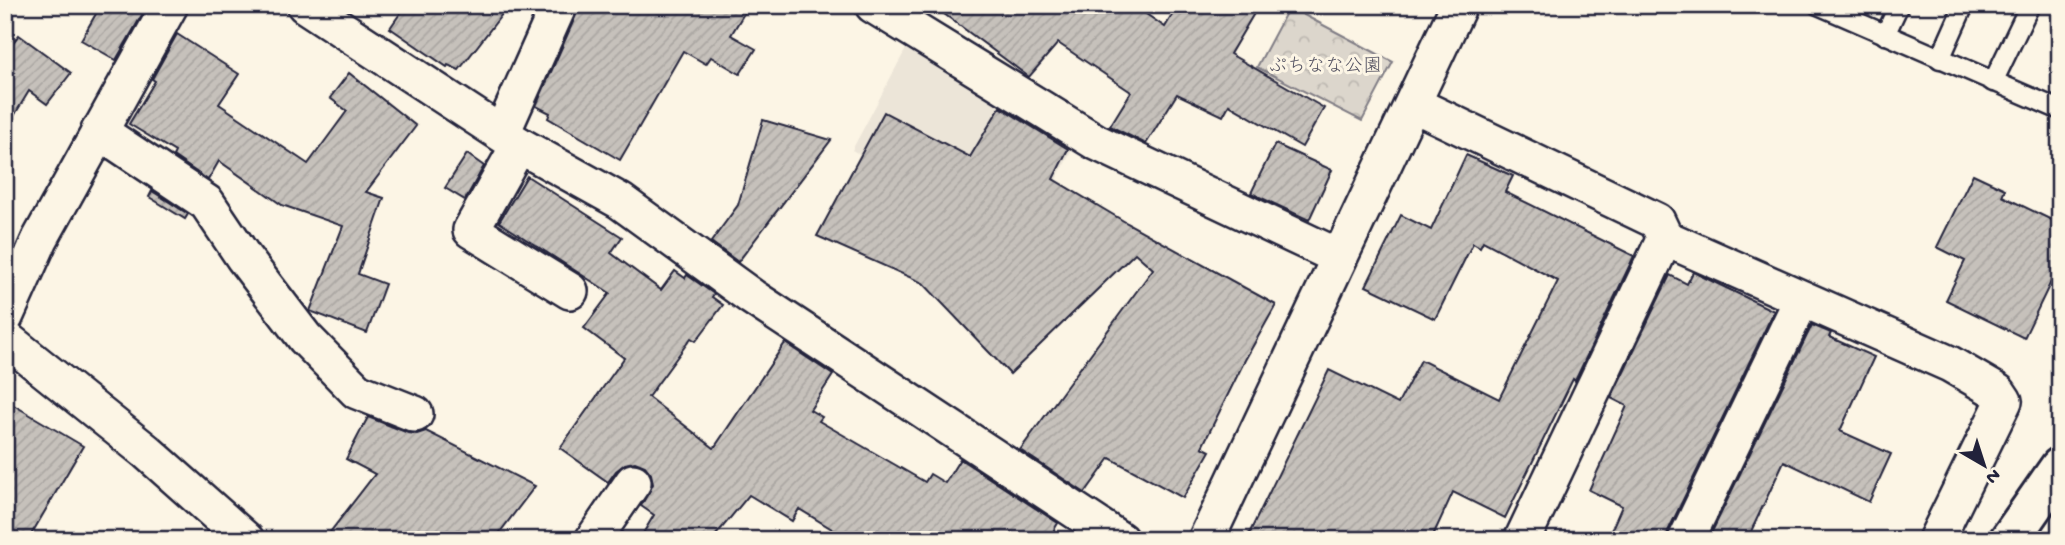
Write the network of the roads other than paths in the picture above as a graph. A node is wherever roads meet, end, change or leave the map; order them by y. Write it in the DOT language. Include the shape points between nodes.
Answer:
graph roads {
  1 [pos="170,5"];
  2 [pos="305,5"];
  3 [pos="559,5"];
  4 [pos="873,5"];
  5 [pos="1459,5"];
  6 [pos="1818,5"];
  7 [pos="1899,5"];
  8 [pos="1964,5"];
  9 [pos="2030,5"];
  10 [pos="1843,11"];
  11 [pos="907,14"];
  12 [pos="1885,35"];
  13 [pos="1940,59"];
  14 [pos="1993,82"];
  15 [pos="1413,104"];
  16 [pos="2060,110"];
  17 [pos="99,131"];
  18 [pos="511,139"];
  19 [pos="1665,238"];
  20 [pos="1339,257"];
  21 [pos="570,291"];
  22 [pos="1802,299"];
  23 [pos="5,317"];
  24 [pos="5,338"];
  25 [pos="415,414"];
  26 [pos="2058,475"];
  27 [pos="633,482"];
  28 [pos="246,540"];
  29 [pos="593,540"];
  30 [pos="1119,540"];
  31 [pos="1206,540"];
  32 [pos="1522,540"];
  33 [pos="1686,540"];
  34 [pos="1936,540"];
  35 [pos="2008,540"];
  1 -- 17 [label="street"];
  2 -- 18 [label="street"];
  3 -- 18 [label="street"];
  4 -- 11 [label="street"];
  5 -- 15 [label="street"];
  6 -- 10 [label="lane"];
  7 -- 12 [label="lane"];
  8 -- 13 [label="lane"];
  9 -- 14 [label="lane"];
  10 -- 12 [label="lane"];
  11 -- 20 [label="street" via="1096,142"];
  12 -- 13 [label="lane"];
  13 -- 14 [label="lane"];
  14 -- 16 [label="lane"];
  15 -- 19 [label="street" via="1657,221"];
  15 -- 20 [label="street"];
  17 -- 23 [label="street" via="40,239"];
  17 -- 25 [label="street" via="207,203 305,338 357,391"];
  18 -- 21 [label="street" via="471,230"];
  18 -- 30 [label="street" via="620,201 751,297"];
  19 -- 22 [label="street"];
  19 -- 32 [label="street"];
  20 -- 31 [label="street"];
  22 -- 33 [label="street"];
  22 -- 34 [label="street" via="1950,364 1998,392 2004,401"];
  24 -- 28 [label="street" via="147,452"];
  26 -- 35 [label="main road"];
  27 -- 29 [label="street"];
}
